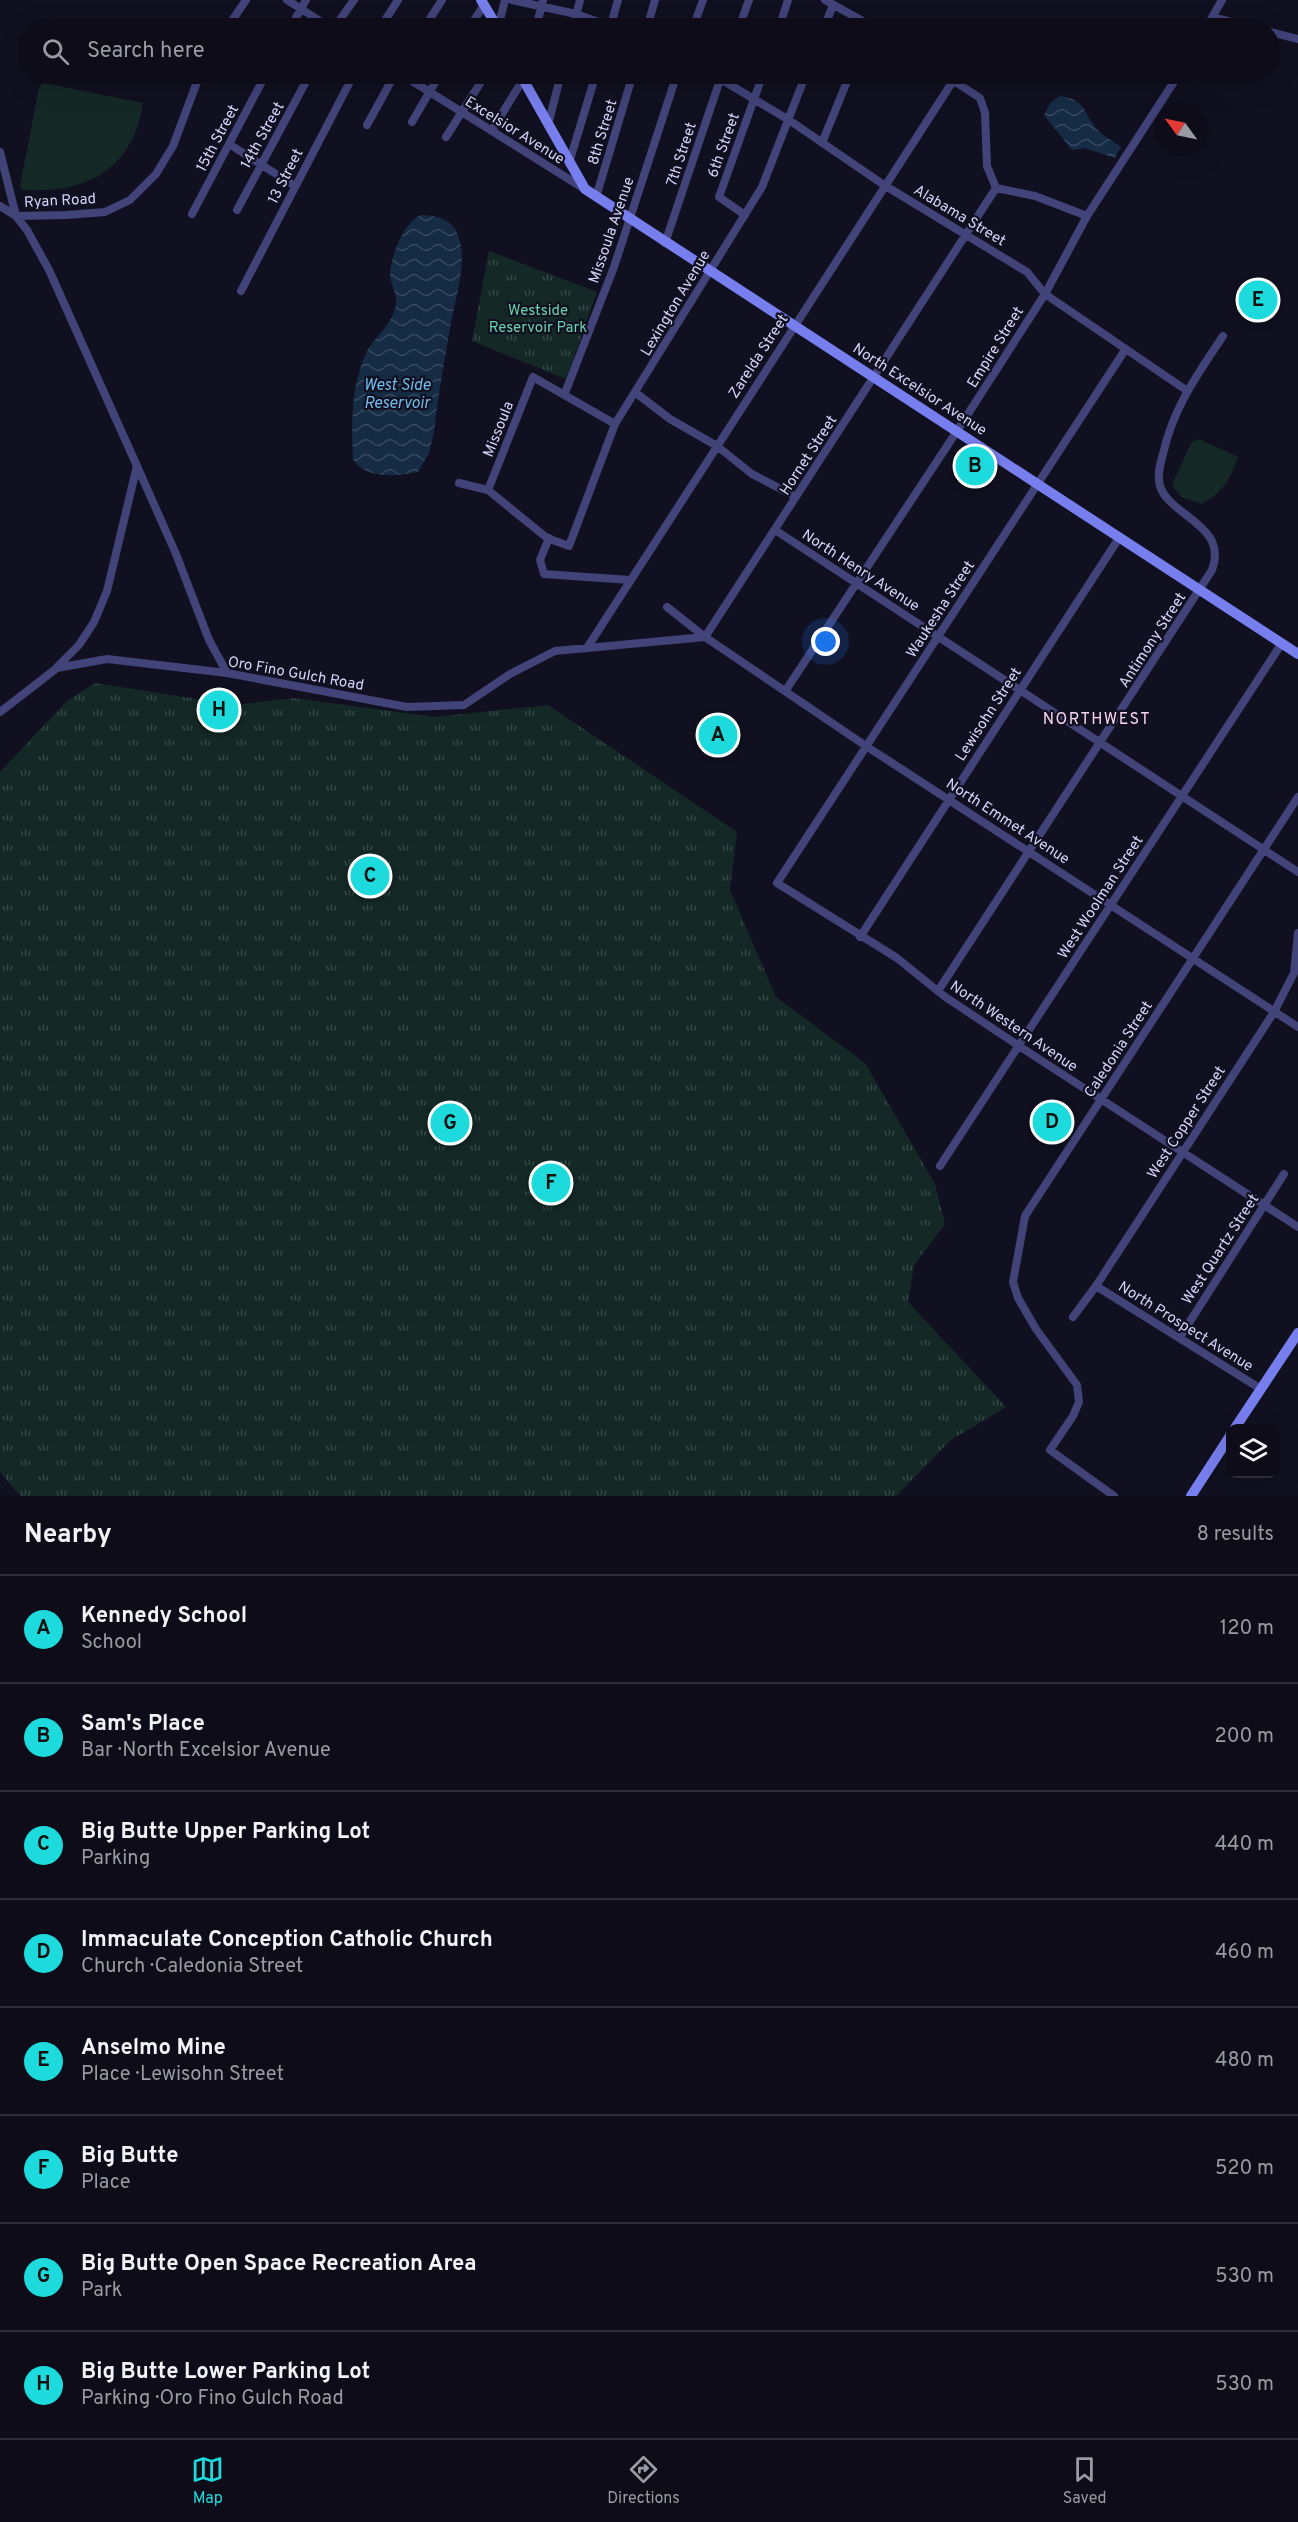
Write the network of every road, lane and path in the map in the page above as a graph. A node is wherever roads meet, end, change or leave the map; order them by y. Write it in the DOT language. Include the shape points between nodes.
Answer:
graph roads {
  1 [pos="246,0"];
  2 [pos="287,0"];
  3 [pos="306,0"];
  4 [pos="354,0"];
  5 [pos="398,0"];
  6 [pos="442,0"];
  7 [pos="505,0"];
  8 [pos="512,0"];
  9 [pos="580,0"];
  10 [pos="618,0"];
  11 [pos="655,0"];
  12 [pos="702,0"];
  13 [pos="749,0"];
  14 [pos="788,0"];
  15 [pos="825,0"];
  16 [pos="1222,0"];
  17 [pos="482,2"];
  18 [pos="542,3"];
  19 [pos="833,5"];
  20 [pos="300,9"];
  21 [pos="576,14"];
  22 [pos="1213,17"];
  23 [pos="234,18"];
  24 [pos="295,18"];
  25 [pos="316,18"];
  26 [pos="340,18"];
  27 [pos="386,18"];
  28 [pos="430,18"];
  29 [pos="474,18"];
  30 [pos="492,18"];
  31 [pos="500,18"];
  32 [pos="538,18"];
  33 [pos="575,18"];
  34 [pos="586,18"];
  35 [pos="614,18"];
  36 [pos="650,18"];
  37 [pos="696,18"];
  38 [pos="743,18"];
  39 [pos="782,18"];
  40 [pos="828,18"];
  41 [pos="855,18"];
  42 [pos="1217,18"];
  43 [pos="1280,35"];
  44 [pos="1298,39"];
  45 [pos="195,84"];
  46 [pos="261,84"];
  47 [pos="304,84"];
  48 [pos="349,84"];
  49 [pos="390,84"];
  50 [pos="417,84"];
  51 [pos="433,84"];
  52 [pos="480,84"];
  53 [pos="518,84"];
  54 [pos="527,84"];
  55 [pos="558,84"];
  56 [pos="593,84"];
  57 [pos="630,84"];
  58 [pos="674,84"];
  59 [pos="718,84"];
  60 [pos="733,84"];
  61 [pos="760,84"];
  62 [pos="802,84"];
  63 [pos="846,84"];
  64 [pos="951,84"];
  65 [pos="958,84"];
  66 [pos="1173,84"];
  67 [pos="428,91"];
  68 [pos="755,98"];
  69 [pos="462,112"];
  70 [pos="789,120"];
  71 [pos="412,122"];
  72 [pos="548,124"];
  73 [pos="367,125"];
  74 [pos="492,130"];
  75 [pos="446,137"];
  76 [pos="822,143"];
  77 [pos="229,144"];
  78 [pos="0,152"];
  79 [pos="569,163"];
  80 [pos="260,164"];
  81 [pos="884,185"];
  82 [pos="295,186"];
  83 [pos="996,188"];
  84 [pos="585,189"];
  85 [pos="596,197"];
  86 [pos="0,206"];
  87 [pos="237,210"];
  88 [pos="192,214"];
  89 [pos="745,215"];
  90 [pos="16,216"];
  91 [pos="1087,216"];
  92 [pos="630,219"];
  93 [pos="968,235"];
  94 [pos="665,243"];
  95 [pos="711,270"];
  96 [pos="241,291"];
  97 [pos="1045,294"];
  98 [pos="794,326"];
  99 [pos="1223,336"];
  100 [pos="1125,350"];
  101 [pos="875,377"];
  102 [pos="1186,390"];
  103 [pos="565,393"];
  104 [pos="636,393"];
  105 [pos="615,424"];
  106 [pos="957,431"];
  107 [pos="717,446"];
  108 [pos="137,466"];
  109 [pos="459,483"];
  110 [pos="1039,484"];
  111 [pos="488,490"];
  112 [pos="796,497"];
  113 [pos="775,530"];
  114 [pos="549,538"];
  115 [pos="1119,538"];
  116 [pos="630,580"];
  117 [pos="856,584"];
  118 [pos="1200,591"];
  119 [pos="667,608"];
  120 [pos="705,637"];
  121 [pos="938,637"];
  122 [pos="1282,643"];
  123 [pos="587,648"];
  124 [pos="1298,654"];
  125 [pos="57,668"];
  126 [pos="227,673"];
  127 [pos="786,690"];
  128 [pos="1020,690"];
  129 [pos="0,711"];
  130 [pos="1101,743"];
  131 [pos="866,746"];
  132 [pos="1182,796"];
  133 [pos="1298,797"];
  134 [pos="949,799"];
  135 [pos="1264,849"];
  136 [pos="1030,851"];
  137 [pos="1298,872"];
  138 [pos="777,883"];
  139 [pos="1112,904"];
  140 [pos="1298,933"];
  141 [pos="860,937"];
  142 [pos="1193,958"];
  143 [pos="938,991"];
  144 [pos="1274,1012"];
  145 [pos="1298,1027"];
  146 [pos="1018,1046"];
  147 [pos="1101,1100"];
  148 [pos="1182,1153"];
  149 [pos="940,1166"];
  150 [pos="1284,1174"];
  151 [pos="1264,1206"];
  152 [pos="1298,1227"];
  153 [pos="1096,1286"];
  154 [pos="1072,1317"];
  155 [pos="1298,1333"];
  156 [pos="1180,1337"];
  157 [pos="1261,1389"];
  158 [pos="1238,1424"];
  159 [pos="1226,1442"];
  160 [pos="1114,1496"];
  161 [pos="1191,1496"];
  1 -- 23 [label="street"];
  2 -- 20 [label="street"];
  3 -- 20 [label="street"];
  4 -- 26 [label="street"];
  5 -- 27 [label="street"];
  6 -- 28 [label="street"];
  7 -- 31 [label="street"];
  8 -- 18 [label="street"];
  9 -- 21 [label="street"];
  10 -- 35 [label="street"];
  11 -- 36 [label="street"];
  12 -- 37 [label="street"];
  13 -- 38 [label="street"];
  14 -- 39 [label="street"];
  15 -- 19 [label="street"];
  16 -- 22 [label="street"];
  17 -- 29 [label="street"];
  17 -- 30 [label="street"];
  18 -- 21 [label="street"];
  18 -- 32 [label="street"];
  19 -- 40 [label="street"];
  19 -- 41 [label="street"];
  20 -- 24 [label="street"];
  20 -- 25 [label="street"];
  21 -- 33 [label="street"];
  21 -- 34 [label="street"];
  22 -- 42 [label="street"];
  43 -- 44 [label="street"];
  45 -- 90 [label="street, Ryan Road" via="173,147 156,174 130,200 105,212"];
  46 -- 77 [label="street, 15th Street"];
  47 -- 80 [label="street, 14th Street"];
  48 -- 82 [label="street, 13 Street"];
  49 -- 73 [label="street"];
  50 -- 67 [label="street, Excelsior Avenue"];
  51 -- 67 [label="street"];
  52 -- 69 [label="street"];
  53 -- 74 [label="street"];
  54 -- 72 [label="street"];
  55 -- 72 [label="street"];
  56 -- 79 [label="street"];
  57 -- 85 [label="street, 8th Street"];
  58 -- 92 [label="street, Missoula Avenue"];
  59 -- 94 [label="street, 7th Street"];
  60 -- 68 [label="street, Alabama Street"];
  61 -- 68 [label="street, 6th Street"];
  62 -- 70 [label="street, Lexington Avenue"];
  63 -- 76 [label="street"];
  64 -- 81 [label="street, Zarelda Street"];
  65 -- 83 [label="street" via="980,98 985,113 987,166"];
  66 -- 91 [label="street, Empire Street"];
  67 -- 69 [label="street, Excelsior Avenue"];
  67 -- 71 [label="street"];
  68 -- 70 [label="street, Alabama Street"];
  68 -- 89 [label="street, 6th Street" via="718,196"];
  69 -- 74 [label="street, Excelsior Avenue"];
  69 -- 75 [label="street"];
  70 -- 76 [label="street, Alabama Street"];
  70 -- 89 [label="street, Lexington Avenue" via="762,187"];
  72 -- 79 [label="street"];
  74 -- 84 [label="street, Excelsior Avenue"];
  76 -- 81 [label="street, Alabama Street"];
  77 -- 80 [label="street"];
  77 -- 88 [label="street, 15th Street"];
  78 -- 90 [label="street"];
  79 -- 84 [label="street"];
  80 -- 82 [label="street"];
  80 -- 87 [label="street, 14th Street"];
  81 -- 93 [label="street, Alabama Street"];
  81 -- 98 [label="street, Zarelda Street"];
  82 -- 96 [label="street, 13 Street"];
  83 -- 91 [label="street" via="1035,196"];
  83 -- 93 [label="street, Hornet Street"];
  84 -- 85 [label="street, North Excelsior Avenue"];
  85 -- 92 [label="street, North Excelsior Avenue"];
  86 -- 90 [label="street, Ryan Road"];
  89 -- 95 [label="street, Lexington Avenue"];
  90 -- 108 [label="street" via="49,270"];
  91 -- 97 [label="street, Empire Street"];
  92 -- 94 [label="street, North Excelsior Avenue"];
  92 -- 103 [label="street, Missoula Avenue"];
  93 -- 97 [label="street, Alabama Street" via="1027,272"];
  93 -- 101 [label="street, Hornet Street"];
  94 -- 95 [label="street, North Excelsior Avenue"];
  95 -- 98 [label="street, North Excelsior Avenue"];
  95 -- 104 [label="street, Lexington Avenue"];
  97 -- 100 [label="street, Alabama Street"];
  97 -- 106 [label="street, Empire Street"];
  98 -- 101 [label="street, North Excelsior Avenue"];
  98 -- 107 [label="street, Zarelda Street"];
  99 -- 102 [label="street"];
  100 -- 102 [label="street, Alabama Street"];
  100 -- 110 [label="street, Waukesha Street"];
  101 -- 106 [label="street, North Excelsior Avenue"];
  101 -- 112 [label="street, Hornet Street"];
  102 -- 118 [label="street, Antimony Street" via="1158,473 1160,487 1169,499 1199,524 1211,542 1214,565"];
  103 -- 105 [label="street"];
  103 -- 111 [label="street, Missoula" via="533,377"];
  104 -- 105 [label="street, Lexington Avenue"];
  104 -- 107 [label="street" via="671,420"];
  105 -- 114 [label="street, Lexington Avenue" via="569,546"];
  106 -- 110 [label="street, North Excelsior Avenue"];
  106 -- 117 [label="street, Empire Street"];
  107 -- 112 [label="street" via="752,474"];
  107 -- 116 [label="street, Zarelda Street"];
  108 -- 125 [label="street" via="107,591 94,622"];
  108 -- 126 [label="street" via="209,640"];
  109 -- 111 [label="street"];
  110 -- 115 [label="street, North Excelsior Avenue"];
  110 -- 121 [label="street, Waukesha Street"];
  111 -- 114 [label="street"];
  112 -- 113 [label="street, Hornet Street"];
  113 -- 117 [label="street, North Henry Avenue"];
  113 -- 120 [label="street, Hornet Street"];
  114 -- 116 [label="street" via="540,560 544,574"];
  115 -- 118 [label="street, North Excelsior Avenue"];
  115 -- 128 [label="street, Lewisohn Street"];
  116 -- 123 [label="street, Zarelda Street"];
  117 -- 121 [label="street, North Henry Avenue"];
  117 -- 127 [label="street, Empire Street"];
  118 -- 122 [label="street, North Excelsior Avenue"];
  118 -- 130 [label="street, Antimony Street"];
  119 -- 120 [label="street, North Emmet Avenue"];
  120 -- 123 [label="street"];
  120 -- 127 [label="street, North Emmet Avenue"];
  121 -- 128 [label="street, North Henry Avenue"];
  121 -- 131 [label="street, Waukesha Street"];
  122 -- 124 [label="street, North Excelsior Avenue"];
  122 -- 132 [label="street, West Woolman Street"];
  123 -- 126 [label="street, Oro Fino Gulch Road" via="555,651 510,674 464,705 406,707"];
  125 -- 126 [label="street, Oro Fino Gulch Road" via="107,659"];
  125 -- 129 [label="street, Oro Fino Gulch Road"];
  127 -- 131 [label="street, North Emmet Avenue"];
  128 -- 130 [label="street, North Henry Avenue"];
  128 -- 134 [label="street, Lewisohn Street"];
  130 -- 132 [label="street, North Henry Avenue"];
  130 -- 136 [label="street, Antimony Street"];
  131 -- 134 [label="street, North Emmet Avenue"];
  131 -- 138 [label="street, Waukesha Street"];
  132 -- 135 [label="street, North Henry Avenue"];
  132 -- 139 [label="street, West Woolman Street"];
  133 -- 135 [label="street, Caledonia Street"];
  134 -- 136 [label="street, North Emmet Avenue"];
  134 -- 141 [label="street, Lewisohn Street"];
  135 -- 137 [label="street"];
  135 -- 142 [label="street, Caledonia Street"];
  136 -- 139 [label="street, North Emmet Avenue"];
  136 -- 143 [label="street, Antimony Street"];
  138 -- 141 [label="street, North Western Avenue"];
  139 -- 142 [label="street, North Emmet Avenue"];
  139 -- 146 [label="street, West Woolman Street"];
  140 -- 144 [label="street, West Copper Street" via="1294,973"];
  141 -- 143 [label="street, North Western Avenue" via="897,958"];
  142 -- 144 [label="street, North Emmet Avenue"];
  142 -- 147 [label="street, Caledonia Street"];
  143 -- 146 [label="street, North Western Avenue"];
  144 -- 145 [label="street, North Emmet Avenue"];
  144 -- 148 [label="street, West Copper Street"];
  146 -- 147 [label="street, North Western Avenue"];
  146 -- 149 [label="street, West Woolman Street"];
  147 -- 148 [label="street, North Western Avenue"];
  147 -- 160 [label="street, Caledonia Street" via="1025,1216 1013,1282 1036,1329 1077,1385 1079,1402 1050,1450"];
  148 -- 151 [label="street, North Western Avenue"];
  148 -- 153 [label="street, West Copper Street"];
  150 -- 151 [label="street, West Quartz Street"];
  151 -- 152 [label="street, North Western Avenue"];
  151 -- 156 [label="street, West Quartz Street"];
  153 -- 154 [label="street, West Copper Street"];
  153 -- 156 [label="street, North Prospect Avenue"];
  155 -- 157 [label="street"];
  156 -- 157 [label="street, North Prospect Avenue"];
  157 -- 158 [label="street"];
  159 -- 161 [label="street"];
}
